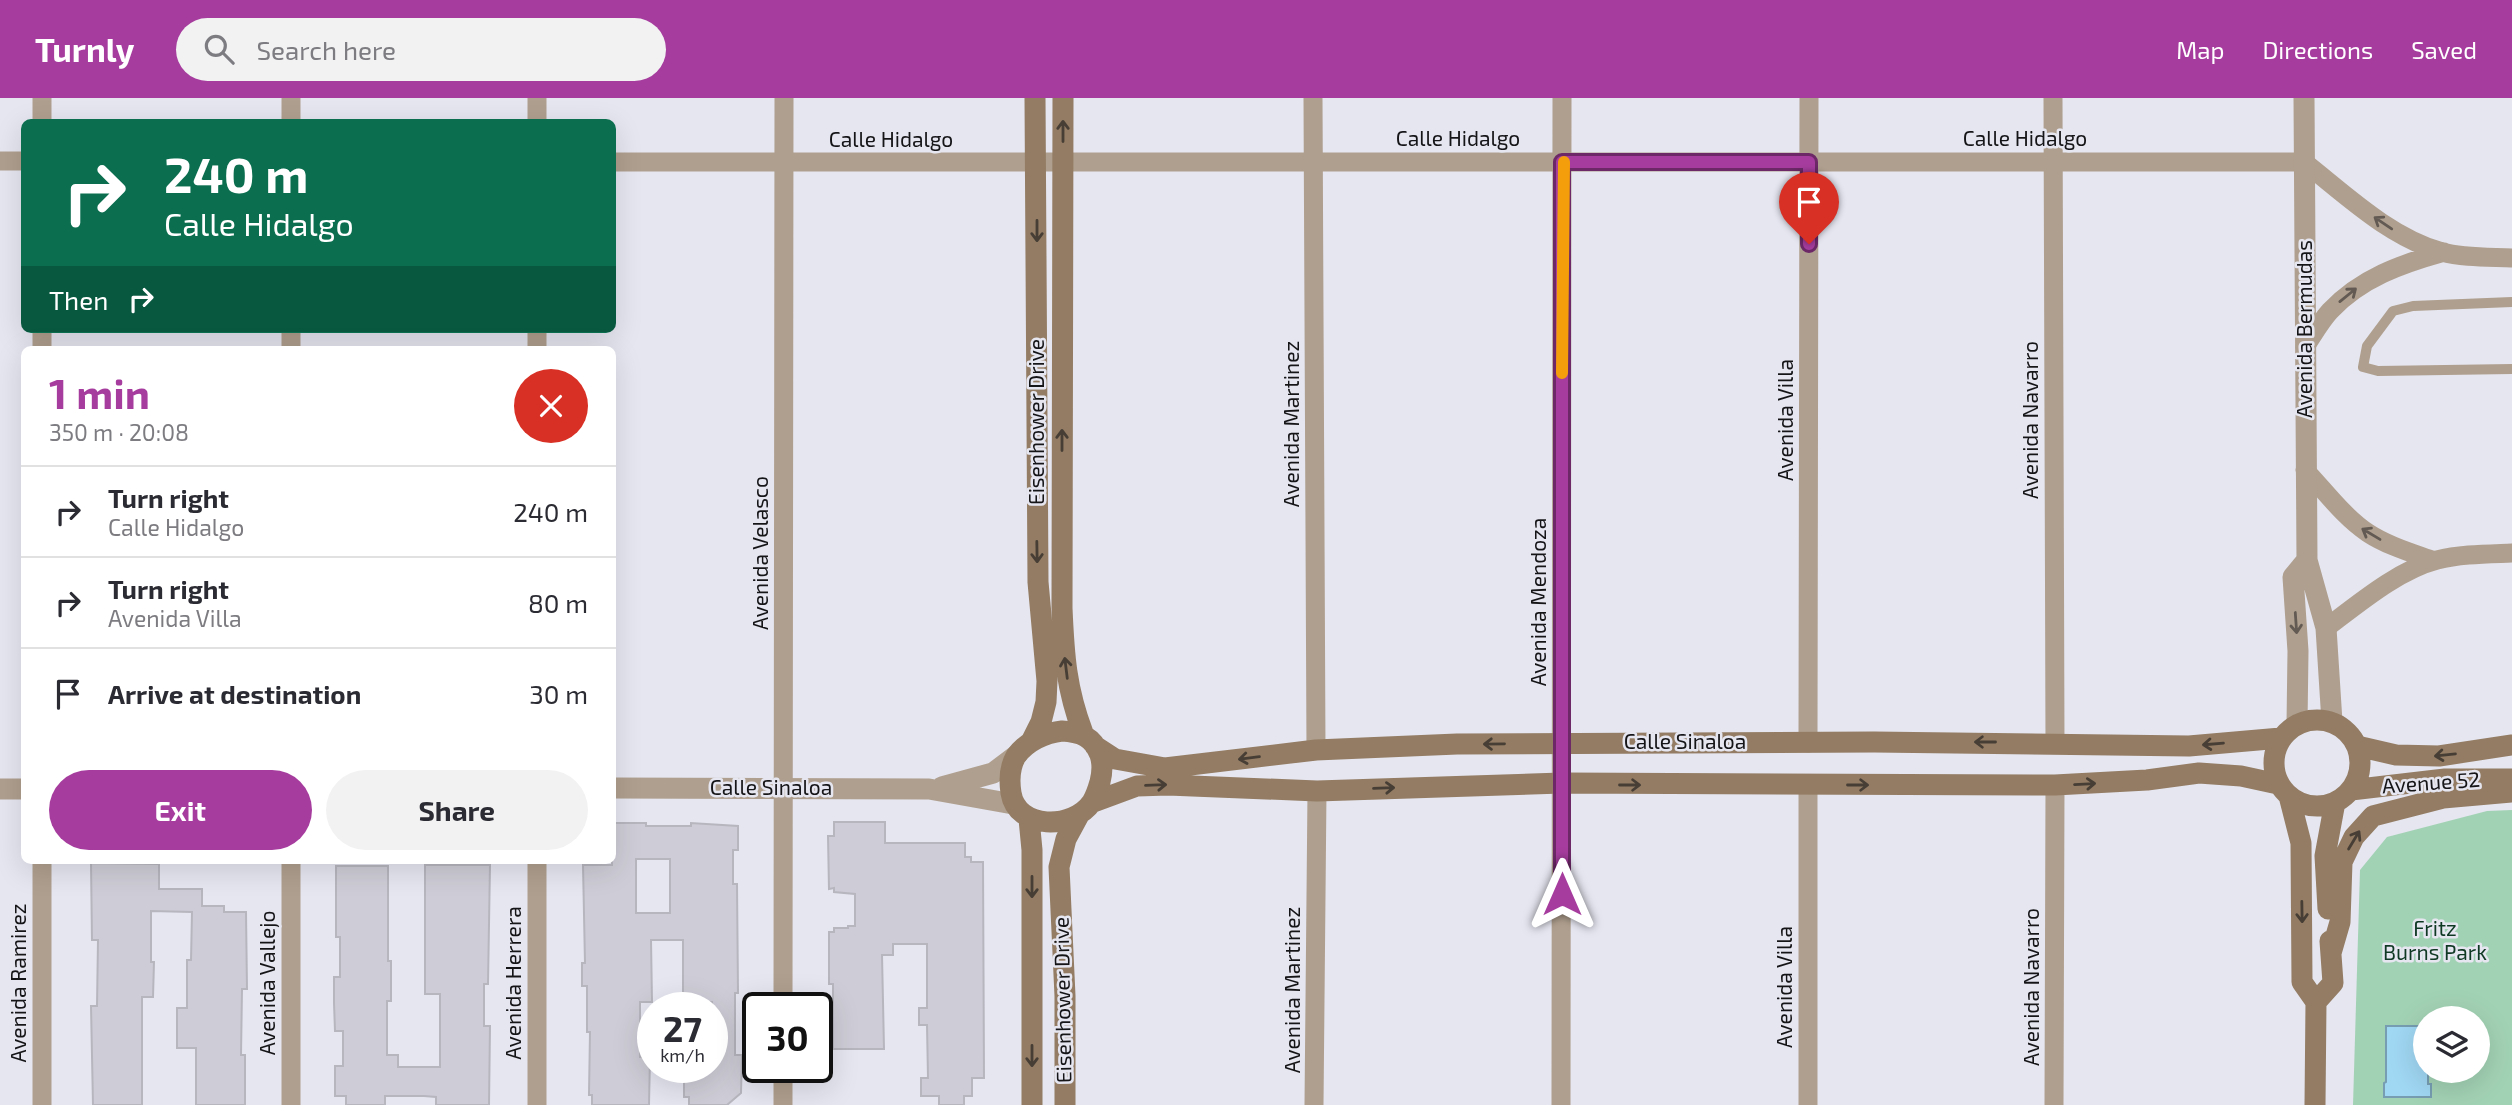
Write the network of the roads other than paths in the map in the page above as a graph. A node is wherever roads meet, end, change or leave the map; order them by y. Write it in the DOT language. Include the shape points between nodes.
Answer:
graph roads {
  1 [pos="42,98"];
  2 [pos="291,98"];
  3 [pos="537,98"];
  4 [pos="784,98"];
  5 [pos="1035,98"];
  6 [pos="1063,98"];
  7 [pos="1313,98"];
  8 [pos="1562,98"];
  9 [pos="1809,98"];
  10 [pos="2053,98"];
  11 [pos="2304,98"];
  12 [pos="42,119"];
  13 [pos="291,119"];
  14 [pos="537,119"];
  15 [pos="0,161"];
  16 [pos="21,161"];
  17 [pos="616,162"];
  18 [pos="784,162"];
  19 [pos="1312,162"];
  20 [pos="1562,162"];
  21 [pos="1809,162"];
  22 [pos="2052,162"];
  23 [pos="2304,162"];
  24 [pos="1037,163"];
  25 [pos="1063,163"];
  26 [pos="2444,252"];
  27 [pos="2512,258"];
  28 [pos="2512,302"];
  29 [pos="2305,347"];
  30 [pos="2512,369"];
  31 [pos="2305,470"];
  32 [pos="2512,553"];
  33 [pos="2307,560"];
  34 [pos="2434,561"];
  35 [pos="2326,628"];
  36 [pos="2332,722"];
  37 [pos="2298,724"];
  38 [pos="2281,738"];
  39 [pos="1089,740"];
  40 [pos="1562,743"];
  41 [pos="1808,743"];
  42 [pos="2055,743"];
  43 [pos="2512,745"];
  44 [pos="2357,746"];
  45 [pos="1024,749"];
  46 [pos="1316,750"];
  47 [pos="2512,779"];
  48 [pos="1562,783"];
  49 [pos="1808,785"];
  50 [pos="2055,785"];
  51 [pos="616,788"];
  52 [pos="783,788"];
  53 [pos="0,789"];
  54 [pos="21,789"];
  55 [pos="929,789"];
  56 [pos="2284,790"];
  57 [pos="1317,791"];
  58 [pos="2512,792"];
  59 [pos="2343,796"];
  60 [pos="1013,804"];
  61 [pos="1085,809"];
  62 [pos="1029,818"];
  63 [pos="42,864"];
  64 [pos="291,864"];
  65 [pos="537,864"];
  66 [pos="2331,953"];
  67 [pos="783,992"];
  68 [pos="2316,1002"];
  69 [pos="783,1083"];
  70 [pos="42,1105"];
  71 [pos="290,1105"];
  72 [pos="537,1105"];
  73 [pos="783,1105"];
  74 [pos="1032,1105"];
  75 [pos="1065,1105"];
  76 [pos="1314,1105"];
  77 [pos="1561,1105"];
  78 [pos="1808,1105"];
  79 [pos="2054,1105"];
  80 [pos="2315,1105"];
  1 -- 12 [label="street"];
  2 -- 13 [label="street"];
  3 -- 14 [label="street"];
  4 -- 18 [label="street, Avenida Velasco"];
  5 -- 24 [label="main road, Eisenhower Drive"];
  25 -- 6 [label="main road, Eisenhower Drive, one-way"];
  7 -- 19 [label="street, Avenida Martinez"];
  8 -- 20 [label="street, Avenida Mendoza"];
  9 -- 21 [label="street, Avenida Villa"];
  10 -- 22 [label="street, Avenida Navarro"];
  11 -- 23 [label="street, Avenida Bermudas"];
  15 -- 16 [label="street"];
  17 -- 18 [label="street, Calle Hidalgo"];
  18 -- 24 [label="street, Calle Hidalgo"];
  18 -- 52 [label="street, Avenida Velasco"];
  19 -- 20 [label="street, Calle Hidalgo"];
  19 -- 25 [label="street, Calle Hidalgo"];
  19 -- 46 [label="street, Avenida Martinez"];
  20 -- 21 [label="street, Calle Hidalgo"];
  20 -- 40 [label="street, Avenida Mendoza"];
  21 -- 22 [label="street, Calle Hidalgo"];
  21 -- 41 [label="street, Avenida Villa"];
  22 -- 23 [label="street, Calle Hidalgo"];
  22 -- 42 [label="street, Avenida Navarro"];
  26 -- 23 [label="street, one-way" via="2403,236"];
  23 -- 29 [label="street, Avenida Bermudas"];
  24 -- 25 [label="street, Calle Hidalgo"];
  24 -- 45 [label="main road, Eisenhower Drive, one-way" via="1038,582 1047,681 1041,722"];
  39 -- 25 [label="main road, Eisenhower Drive, one-way" via="1071,702 1062,608"];
  26 -- 27 [label="street"];
  29 -- 26 [label="street, one-way" via="2328,313 2351,292 2404,263"];
  28 -- 30 [label="lane" via="2393,311 2367,345 2363,367 2378,371"];
  29 -- 31 [label="street, Avenida Bermudas"];
  31 -- 33 [label="street, Avenida Bermudas"];
  34 -- 31 [label="street, one-way" via="2367,533"];
  32 -- 34 [label="street"];
  33 -- 35 [label="street, Avenida Bermudas"];
  33 -- 37 [label="street, Avenida Bermudas, one-way" via="2293,577"];
  34 -- 35 [label="street" via="2397,578"];
  35 -- 36 [label="street, Avenida Bermudas"];
  36 -- 37 [label="main road" via="2320,719"];
  36 -- 44 [label="main road"];
  37 -- 38 [label="main road"];
  38 -- 42 [label="main road, Calle Sinaloa, one-way" via="2189,746"];
  38 -- 56 [label="main road" via="2273,761"];
  39 -- 45 [label="main road" via="1062,731"];
  46 -- 39 [label="main road, Calle Sinaloa, one-way" via="1165,768 1115,759"];
  39 -- 61 [label="main road" via="1102,762 1097,791"];
  40 -- 41 [label="main road, Calle Sinaloa"];
  40 -- 46 [label="main road, Calle Sinaloa, one-way"];
  40 -- 48 [label="street, Avenida Mendoza"];
  42 -- 41 [label="main road, Calle Sinaloa, one-way"];
  43 -- 44 [label="main road, Avenue 52, one-way" via="2439,756 2396,755"];
  44 -- 59 [label="main road" via="2360,769"];
  45 -- 55 [label="street, Calle Sinaloa" via="993,773"];
  45 -- 60 [label="main road" via="1011,766"];
  47 -- 59 [label="main road, Avenue 52" via="2445,779"];
  48 -- 49 [label="main road, Calle Sinaloa, one-way"];
  57 -- 48 [label="main road, Calle Sinaloa, one-way"];
  48 -- 77 [label="street, Avenida Mendoza"];
  49 -- 50 [label="main road, Calle Sinaloa, one-way"];
  49 -- 78 [label="street, Avenida Villa"];
  50 -- 56 [label="main road, Calle Sinaloa, one-way" via="2200,773 2241,776"];
  50 -- 79 [label="street, Avenida Navarro"];
  51 -- 52 [label="street, Calle Sinaloa"];
  52 -- 55 [label="street, Calle Sinaloa"];
  52 -- 67 [label="street, Avenida Velasco"];
  53 -- 54 [label="street"];
  55 -- 60 [label="street, Calle Sinaloa"];
  56 -- 59 [label="main road" via="2311,806"];
  56 -- 68 [label="main road, one-way" via="2301,843 2302,982"];
  61 -- 57 [label="main road, Calle Sinaloa, one-way" via="1137,786"];
  57 -- 76 [label="street, Avenida Martinez"];
  66 -- 58 [label="main road, one-way" via="2340,922 2342,862 2354,837 2373,816 2443,798"];
  59 -- 66 [label="main road" via="2325,856"];
  60 -- 62 [label="main road"];
  61 -- 62 [label="main road" via="1068,820"];
  61 -- 75 [label="main road, Eisenhower Drive" via="1066,839 1059,867"];
  62 -- 74 [label="main road, Eisenhower Drive, one-way"];
  63 -- 70 [label="street, Avenida Ramirez"];
  64 -- 71 [label="street, Avenida Vallejo"];
  65 -- 72 [label="street, Avenida Herrera"];
  66 -- 68 [label="main road" via="2333,983"];
  68 -- 80 [label="main road"];
  69 -- 73 [label="street"];
}
